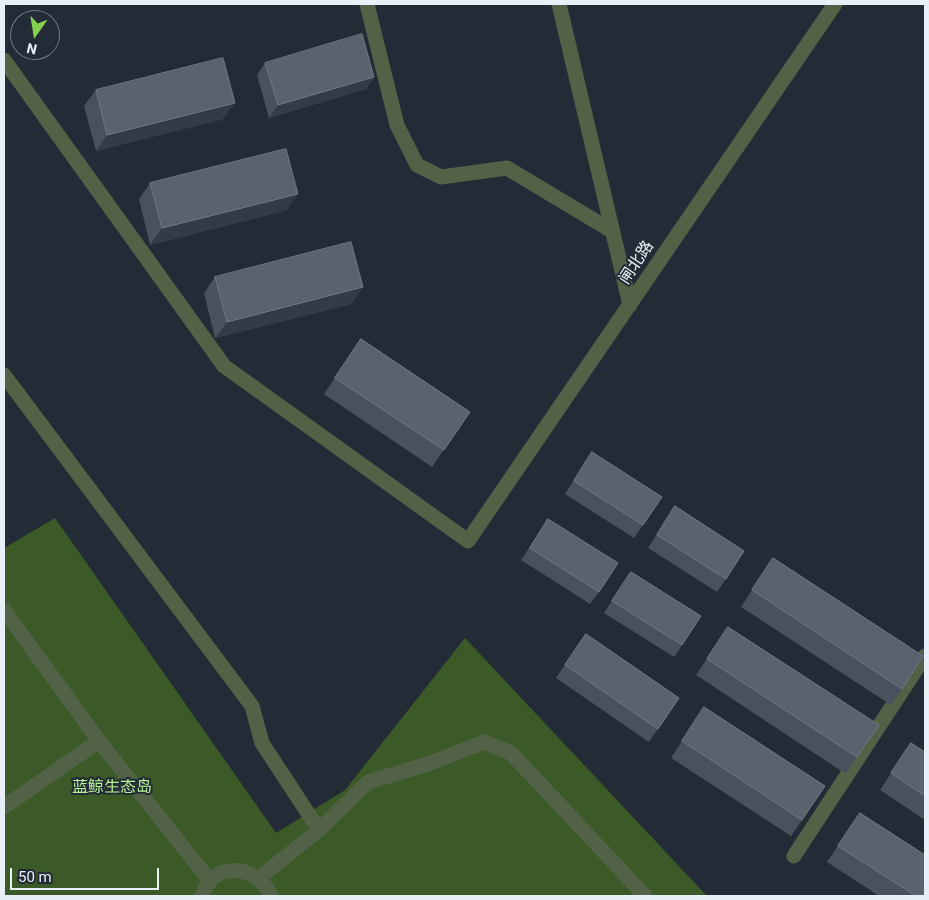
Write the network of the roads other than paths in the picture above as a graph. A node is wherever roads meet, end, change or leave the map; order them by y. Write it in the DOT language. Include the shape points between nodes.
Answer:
graph roads {
  1 [pos="367,4"];
  2 [pos="559,4"];
  3 [pos="835,4"];
  4 [pos="4,60"];
  5 [pos="612,231"];
  6 [pos="630,304"];
  7 [pos="4,375"];
  8 [pos="4,610"];
  9 [pos="925,656"];
  10 [pos="99,741"];
  11 [pos="4,807"];
  12 [pos="320,830"];
  13 [pos="794,856"];
  14 [pos="258,878"];
  15 [pos="210,881"];
  16 [pos="202,896"];
  17 [pos="271,896"];
  18 [pos="645,896"];
  1 -- 5 [label="street" via="397,126 417,165 441,177 507,168"];
  2 -- 5 [label="street"];
  3 -- 6 [label="street, 闸北路"];
  4 -- 6 [label="street, 闸北路" via="224,366 468,541"];
  5 -- 6 [label="street"];
  7 -- 12 [label="street" via="252,706 262,743"];
  8 -- 10 [label="street"];
  9 -- 13 [label="street"];
  10 -- 11 [label="street"];
  10 -- 15 [label="street"];
  12 -- 14 [label="street"];
  12 -- 18 [label="street" via="368,782 428,764 484,742 511,753"];
  14 -- 15 [label="street" via="250,873 228,871"];
  14 -- 17 [label="street"];
  15 -- 16 [label="street"];
}
